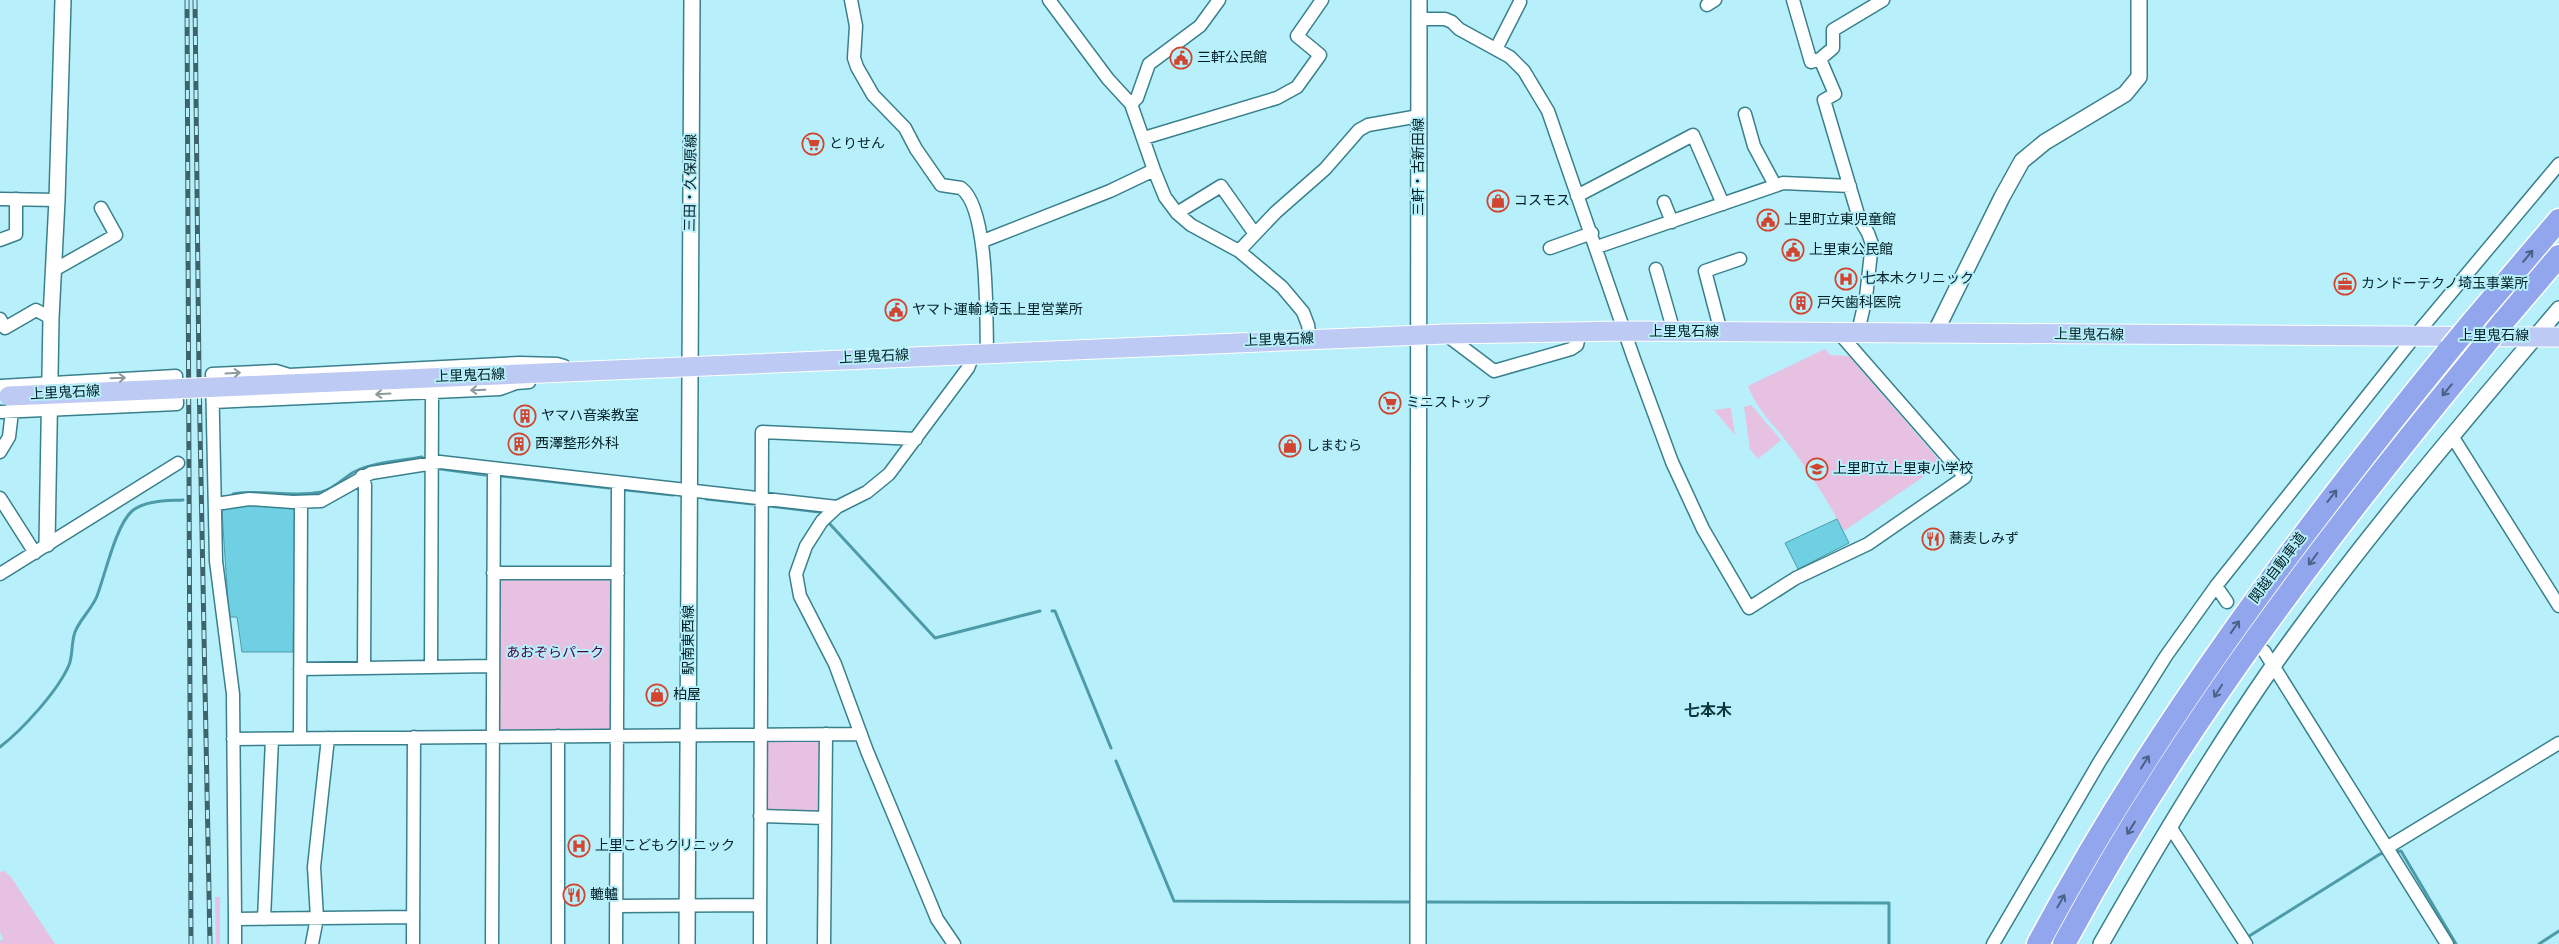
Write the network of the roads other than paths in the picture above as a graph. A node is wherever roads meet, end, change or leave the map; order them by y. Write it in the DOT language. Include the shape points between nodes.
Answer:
graph roads {
  1 [pos="63,0"];
  2 [pos="692,0"];
  3 [pos="852,0"];
  4 [pos="1219,0"];
  5 [pos="1322,0"];
  6 [pos="1419,0"];
  7 [pos="1793,0"];
  8 [pos="1883,0"];
  9 [pos="2139,0"];
  10 [pos="1053,2"];
  11 [pos="1520,2"];
  12 [pos="1419,19"];
  13 [pos="1496,49"];
  14 [pos="1820,59"];
  15 [pos="1131,104"];
  16 [pos="1745,114"];
  17 [pos="1419,116"];
  18 [pos="1144,138"];
  19 [pos="2559,164"];
  20 [pos="1154,170"];
  21 [pos="1775,185"];
  22 [pos="1850,186"];
  23 [pos="1578,196"];
  24 [pos="0,199"];
  25 [pos="16,199"];
  26 [pos="57,200"];
  27 [pos="1664,202"];
  28 [pos="1723,204"];
  29 [pos="101,208"];
  30 [pos="1177,213"];
  31 [pos="2559,220"];
  32 [pos="1672,222"];
  33 [pos="1592,233"];
  34 [pos="1256,234"];
  35 [pos="0,240"];
  36 [pos="982,241"];
  37 [pos="1596,247"];
  38 [pos="1550,248"];
  39 [pos="1239,251"];
  40 [pos="2559,256"];
  41 [pos="1740,259"];
  42 [pos="1656,269"];
  43 [pos="54,270"];
  44 [pos="2559,309"];
  45 [pos="51,318"];
  46 [pos="0,319"];
  47 [pos="1624,331"];
  48 [pos="1580,332"];
  49 [pos="1674,332"];
  50 [pos="1720,332"];
  51 [pos="1839,332"];
  52 [pos="1858,332"];
  53 [pos="1936,333"];
  54 [pos="1445,334"];
  55 [pos="1418,335"];
  56 [pos="2415,336"];
  57 [pos="2536,336"];
  58 [pos="2559,336"];
  59 [pos="1310,339"];
  60 [pos="981,352"];
  61 [pos="690,366"];
  62 [pos="576,371"];
  63 [pos="51,383"];
  64 [pos="432,392"];
  65 [pos="6,398"];
  66 [pos="214,402"];
  67 [pos="50,411"];
  68 [pos="2452,436"];
  69 [pos="916,439"];
  70 [pos="0,452"];
  71 [pos="432,462"];
  72 [pos="178,464"];
  73 [pos="494,469"];
  74 [pos="362,476"];
  75 [pos="618,483"];
  76 [pos="689,491"];
  77 [pos="0,498"];
  78 [pos="761,498"];
  79 [pos="300,502"];
  80 [pos="216,504"];
  81 [pos="837,507"];
  82 [pos="41,549"];
  83 [pos="493,573"];
  84 [pos="618,573"];
  85 [pos="0,574"];
  86 [pos="2216,586"];
  87 [pos="2227,602"];
  88 [pos="2559,606"];
  89 [pos="2264,651"];
  90 [pos="493,666"];
  91 [pos="2274,666"];
  92 [pos="431,667"];
  93 [pos="364,668"];
  94 [pos="300,669"];
  95 [pos="826,734"];
  96 [pos="861,734"];
  97 [pos="689,735"];
  98 [pos="760,735"];
  99 [pos="558,736"];
  100 [pos="617,736"];
  101 [pos="493,737"];
  102 [pos="300,738"];
  103 [pos="328,738"];
  104 [pos="414,738"];
  105 [pos="233,739"];
  106 [pos="272,739"];
  107 [pos="2559,743"];
  108 [pos="760,816"];
  109 [pos="825,818"];
  110 [pos="2169,825"];
  111 [pos="2388,847"];
  112 [pos="760,905"];
  113 [pos="616,906"];
  114 [pos="688,906"];
  115 [pos="413,917"];
  116 [pos="235,918"];
  117 [pos="317,918"];
  118 [pos="264,919"];
  119 [pos="235,944"];
  120 [pos="312,944"];
  121 [pos="413,944"];
  122 [pos="492,944"];
  123 [pos="558,944"];
  124 [pos="616,944"];
  125 [pos="687,944"];
  126 [pos="760,944"];
  127 [pos="824,944"];
  128 [pos="954,944"];
  129 [pos="1418,944"];
  130 [pos="1993,944"];
  131 [pos="2038,944"];
  132 [pos="2064,944"];
  133 [pos="2101,944"];
  134 [pos="2246,944"];
  135 [pos="2447,944"];
  1 -- 26 [label="street"];
  2 -- 61 [label="street, 三田・久保原線"];
  3 -- 36 [label="street" via="856,26 854,58 866,85 905,128 941,185 967,192"];
  4 -- 15 [label="street" via="1200,26 1150,64 1137,98"];
  5 -- 18 [label="street" via="1297,36 1320,55 1297,87 1277,98"];
  6 -- 12 [label="street, 三軒・古新田線"];
  7 -- 14 [label="street" via="1811,62"];
  8 -- 14 [label="street" via="1833,30 1833,48"];
  9 -- 53 [label="street" via="2139,77 2125,94 2044,142 2022,162"];
  10 -- 15 [label="street" via="1108,79"];
  11 -- 13 [label="street"];
  12 -- 13 [label="street" via="1445,19"];
  12 -- 17 [label="street, 三軒・古新田線"];
  13 -- 23 [label="street" via="1519,65 1548,111"];
  14 -- 22 [label="street" via="1835,94 1824,100"];
  15 -- 18 [label="street"];
  16 -- 21 [label="street" via="1754,146"];
  17 -- 34 [label="street" via="1368,125 1359,130 1325,169"];
  17 -- 55 [label="street, 三軒・古新田線"];
  18 -- 20 [label="street"];
  19 -- 56 [label="street"];
  20 -- 30 [label="street" via="1165,198"];
  20 -- 36 [label="street" via="1110,191"];
  21 -- 22 [label="street" via="1793,182"];
  21 -- 28 [label="street"];
  22 -- 52 [label="street" via="1859,218 1872,244"];
  23 -- 28 [label="street" via="1693,135"];
  23 -- 33 [label="street"];
  24 -- 25 [label="street"];
  25 -- 26 [label="street"];
  25 -- 35 [label="street" via="16,234"];
  26 -- 43 [label="street"];
  27 -- 32 [label="street"];
  28 -- 32 [label="street"];
  29 -- 43 [label="street" via="116,235"];
  30 -- 34 [label="street" via="1221,186"];
  30 -- 39 [label="street" via="1191,225"];
  131 -- 31 [label="highway, 関越自動車道, one-way, bridge" via="2101,831 2206,667 2333,495"];
  32 -- 37 [label="street"];
  33 -- 37 [label="street"];
  33 -- 38 [label="street"];
  34 -- 39 [label="street"];
  36 -- 60 [label="street"];
  37 -- 47 [label="street"];
  39 -- 59 [label="street" via="1294,300 1308,325"];
  40 -- 132 [label="highway, 関越自動車道, one-way, bridge" via="2350,510 2230,673 2154,789"];
  41 -- 50 [label="street" via="1705,272"];
  42 -- 49 [label="street"];
  43 -- 45 [label="street"];
  44 -- 57 [label="street"];
  45 -- 46 [label="street" via="36,310 5,328"];
  45 -- 63 [label="street"];
  47 -- 48 [label="main road, 上里鬼石線"];
  47 -- 49 [label="main road, 上里鬼石線"];
  47 -- 51 [label="street" via="1690,503 1748,608 1796,578 1868,544 1965,477"];
  48 -- 54 [label="main road, 上里鬼石線"];
  48 -- 54 [label="street" via="1577,345 1571,349 1494,371"];
  49 -- 50 [label="main road, 上里鬼石線"];
  50 -- 51 [label="main road, 上里鬼石線"];
  51 -- 52 [label="main road, 上里鬼石線"];
  52 -- 53 [label="main road, 上里鬼石線"];
  53 -- 56 [label="main road, 上里鬼石線"];
  54 -- 55 [label="main road, 上里鬼石線"];
  55 -- 59 [label="main road, 上里鬼石線"];
  55 -- 129 [label="street, 三軒・古新田線"];
  56 -- 57 [label="main road, 上里鬼石線"];
  56 -- 86 [label="street"];
  57 -- 58 [label="main road, 上里鬼石線"];
  57 -- 68 [label="street"];
  59 -- 60 [label="main road, 上里鬼石線"];
  60 -- 61 [label="main road, 上里鬼石線"];
  60 -- 69 [label="street"];
  61 -- 62 [label="main road, 上里鬼石線"];
  61 -- 76 [label="street, 駅南東西線"];
  62 -- 64 [label="street, one-way" via="562,379 516,383 500,389"];
  62 -- 65 [label="main road, 上里鬼石線, bridge"];
  66 -- 62 [label="street, one-way" via="212,374 276,371 289,375 520,363 557,364"];
  63 -- 65 [label="street"];
  63 -- 67 [label="street"];
  63 -- 67 [label="street, one-way" via="176,376 177,404"];
  64 -- 66 [label="street, one-way"];
  64 -- 71 [label="street"];
  65 -- 67 [label="street"];
  65 -- 70 [label="street" via="10,437"];
  66 -- 80 [label="street"];
  67 -- 82 [label="street"];
  68 -- 88 [label="street"];
  68 -- 91 [label="street" via="2383,520"];
  69 -- 78 [label="street" via="762,432"];
  69 -- 81 [label="street" via="878,485"];
  71 -- 73 [label="street"];
  71 -- 74 [label="street"];
  71 -- 92 [label="street"];
  72 -- 82 [label="street"];
  73 -- 75 [label="street"];
  73 -- 83 [label="street"];
  74 -- 79 [label="street" via="321,501"];
  74 -- 93 [label="street" via="365,485"];
  75 -- 76 [label="street"];
  75 -- 84 [label="street"];
  76 -- 78 [label="street"];
  76 -- 97 [label="street, 駅南東西線"];
  77 -- 82 [label="street"];
  78 -- 81 [label="street"];
  78 -- 98 [label="street"];
  79 -- 80 [label="street" via="249,498"];
  79 -- 94 [label="street"];
  80 -- 105 [label="street" via="216,561 233,694"];
  81 -- 96 [label="street" via="813,533 800,560 797,585 835,664"];
  82 -- 85 [label="street"];
  83 -- 84 [label="street"];
  83 -- 90 [label="street"];
  84 -- 100 [label="street"];
  86 -- 87 [label="street"];
  86 -- 130 [label="street" via="2166,656 2100,761"];
  89 -- 91 [label="street"];
  90 -- 92 [label="street"];
  90 -- 101 [label="street"];
  91 -- 110 [label="street"];
  91 -- 111 [label="street"];
  92 -- 93 [label="street"];
  93 -- 94 [label="street"];
  94 -- 102 [label="street"];
  95 -- 96 [label="street"];
  95 -- 98 [label="street"];
  95 -- 109 [label="street"];
  96 -- 128 [label="street" via="938,919"];
  97 -- 98 [label="street"];
  97 -- 100 [label="street"];
  97 -- 114 [label="street, 駅南東西線"];
  98 -- 108 [label="street"];
  99 -- 100 [label="street"];
  99 -- 101 [label="street"];
  99 -- 123 [label="street"];
  100 -- 113 [label="street"];
  101 -- 104 [label="street"];
  101 -- 122 [label="street"];
  102 -- 103 [label="street"];
  102 -- 106 [label="street"];
  103 -- 104 [label="street"];
  103 -- 117 [label="street" via="314,867"];
  104 -- 115 [label="street"];
  105 -- 106 [label="street"];
  105 -- 116 [label="street"];
  106 -- 118 [label="street"];
  107 -- 111 [label="street"];
  108 -- 109 [label="street"];
  108 -- 112 [label="street"];
  109 -- 127 [label="street"];
  110 -- 133 [label="street"];
  110 -- 134 [label="street"];
  111 -- 135 [label="street"];
  112 -- 114 [label="street"];
  112 -- 126 [label="street"];
  113 -- 114 [label="street"];
  113 -- 124 [label="street"];
  114 -- 125 [label="street, 駅南東西線"];
  115 -- 117 [label="street"];
  115 -- 121 [label="street"];
  116 -- 118 [label="street"];
  116 -- 119 [label="street"];
  117 -- 118 [label="street"];
  117 -- 120 [label="street"];
}
